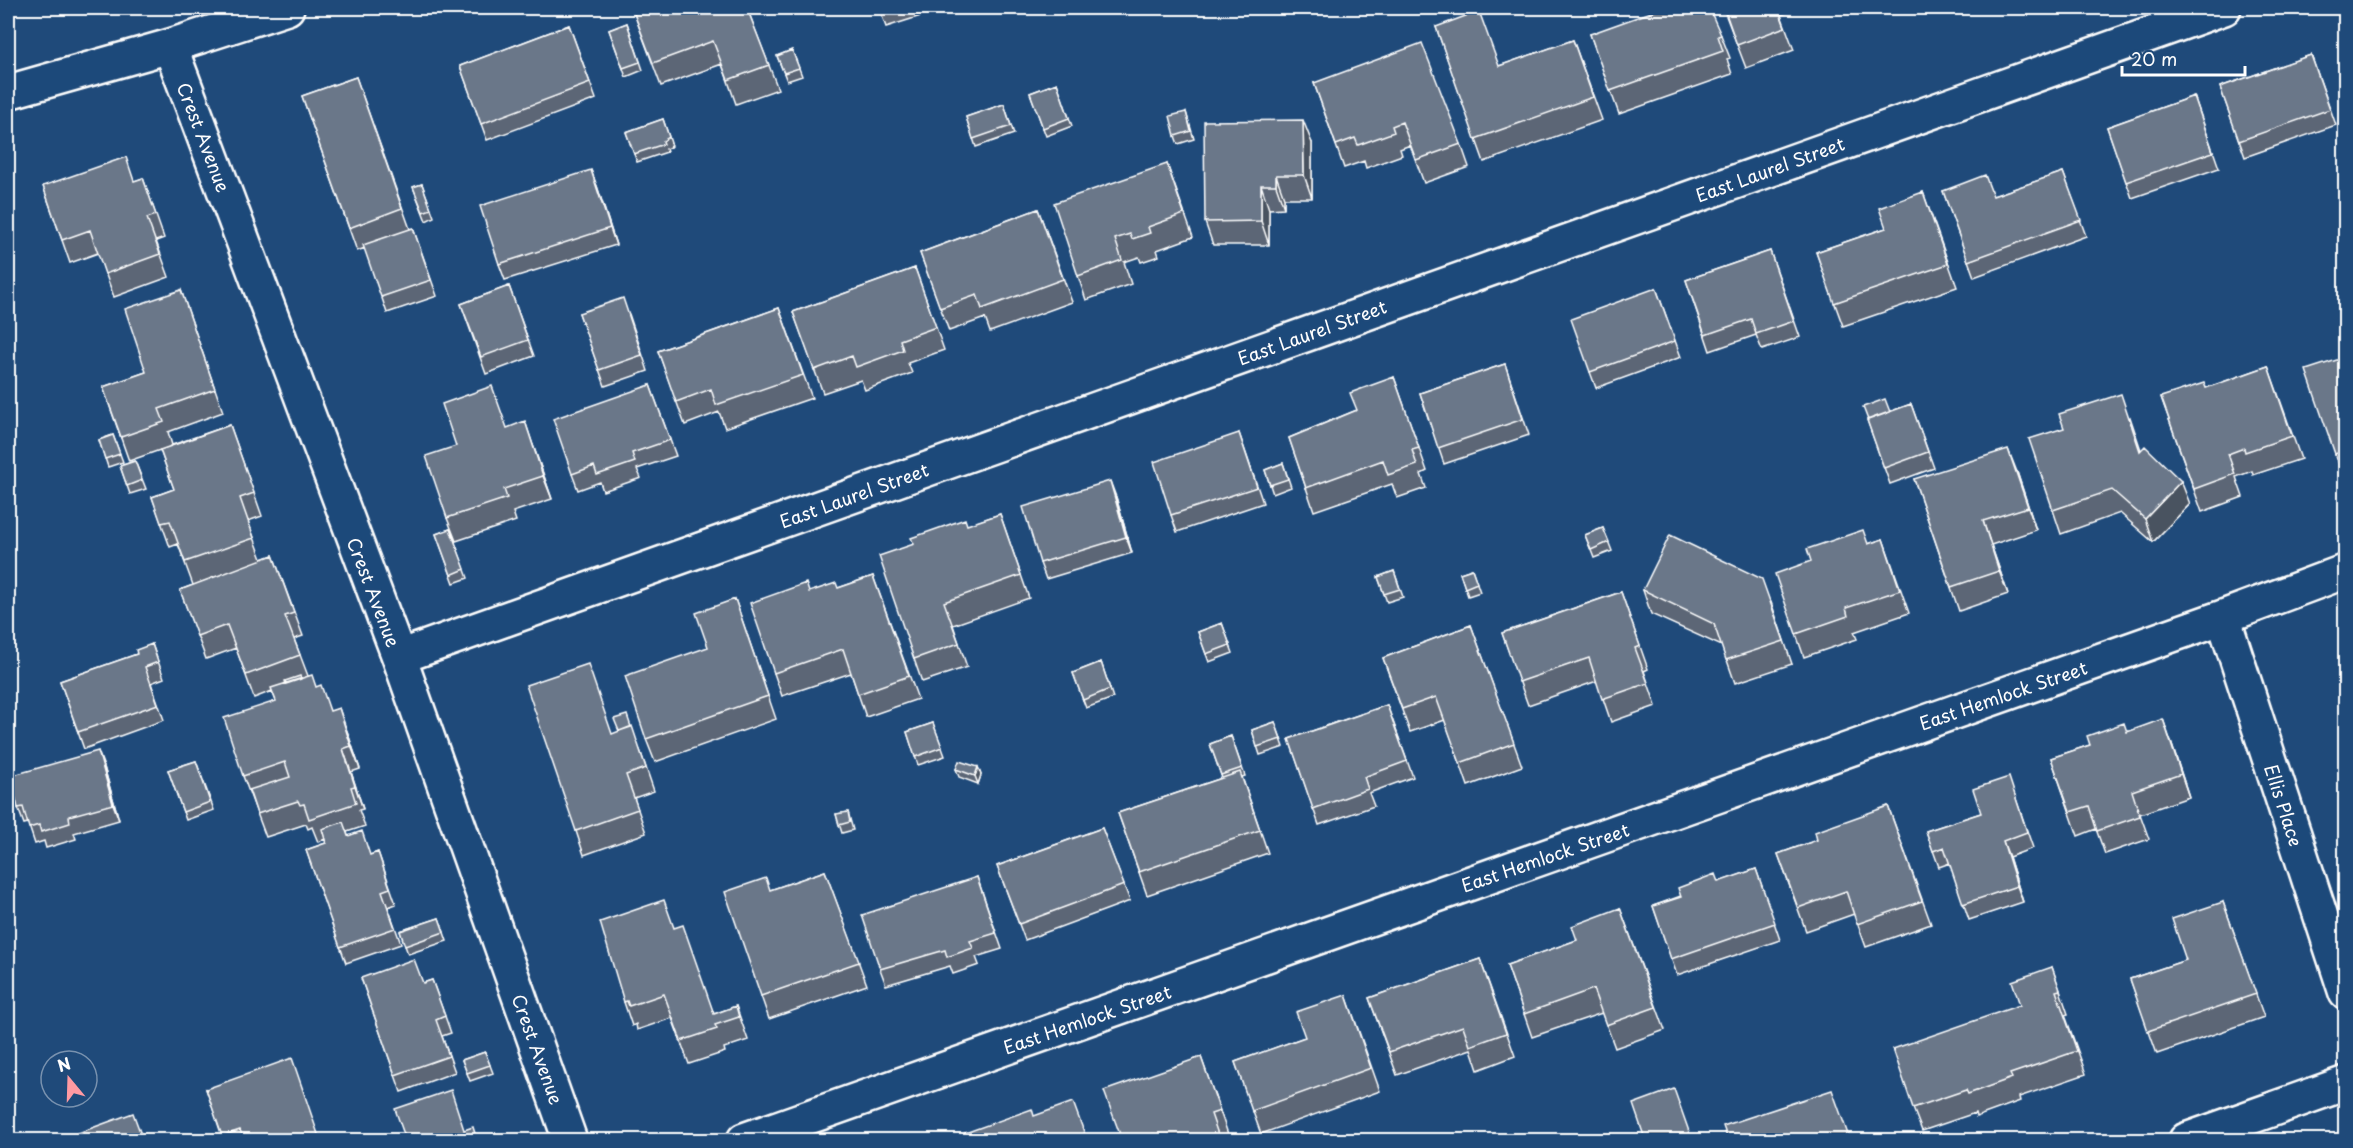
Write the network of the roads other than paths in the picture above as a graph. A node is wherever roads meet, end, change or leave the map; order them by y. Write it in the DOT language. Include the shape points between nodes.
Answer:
graph roads {
  1 [pos="286,8"];
  2 [pos="2224,8"];
  3 [pos="170,46"];
  4 [pos="8,92"];
  5 [pos="2346,571"];
  6 [pos="2223,617"];
  7 [pos="399,657"];
  8 [pos="2346,993"];
  9 [pos="2346,1083"];
  10 [pos="570,1140"];
  11 [pos="744,1140"];
  12 [pos="2186,1140"];
  1 -- 3 [label="street"];
  2 -- 7 [label="street, East Laurel Street"];
  3 -- 4 [label="street"];
  3 -- 7 [label="street, Crest Avenue"];
  5 -- 6 [label="street, East Hemlock Street"];
  6 -- 8 [label="street, Ellis Place"];
  6 -- 11 [label="street, East Hemlock Street"];
  7 -- 10 [label="street, Crest Avenue"];
  9 -- 12 [label="street"];
}
